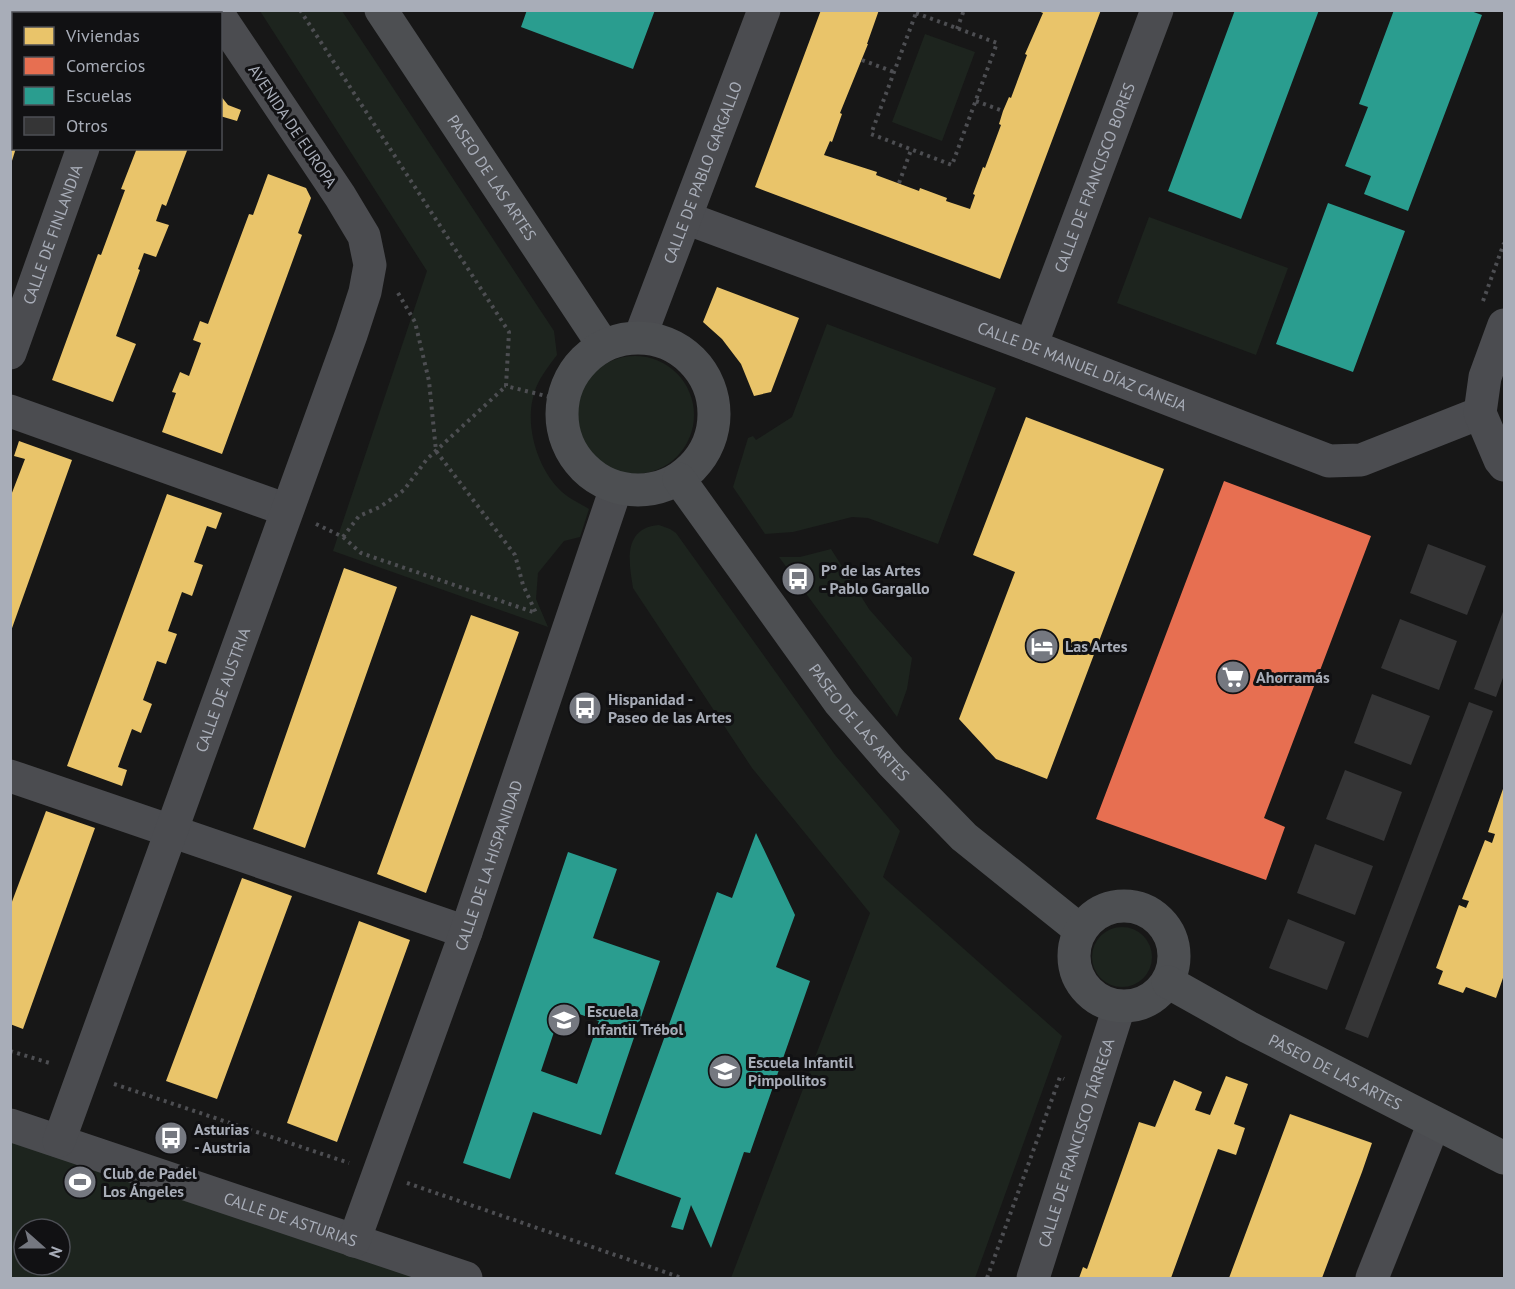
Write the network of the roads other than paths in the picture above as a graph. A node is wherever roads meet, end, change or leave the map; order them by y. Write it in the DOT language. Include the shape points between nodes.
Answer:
graph roads {
  1 [pos="381,10"];
  2 [pos="764,10"];
  3 [pos="1157,10"];
  4 [pos="222,20"];
  5 [pos="82,150"];
  6 [pos="686,218"];
  7 [pos="364,236"];
  8 [pos="1504,325"];
  9 [pos="640,336"];
  10 [pos="603,345"];
  11 [pos="1031,346"];
  12 [pos="10,353"];
  13 [pos="10,411"];
  14 [pos="1480,413"];
  15 [pos="1504,465"];
  16 [pos="679,479"];
  17 [pos="616,488"];
  18 [pos="287,510"];
  19 [pos="10,776"];
  20 [pos="171,832"];
  21 [pos="1080,930"];
  22 [pos="466,932"];
  23 [pos="1168,982"];
  24 [pos="1119,1007"];
  25 [pos="1434,1123"];
  26 [pos="10,1125"];
  27 [pos="59,1141"];
  28 [pos="1504,1158"];
  29 [pos="354,1241"];
  30 [pos="466,1278"];
  31 [pos="1033,1278"];
  32 [pos="1372,1278"];
  1 -- 10 [label="main road, PASEO DE LAS ARTES"];
  2 -- 6 [label="street, CALLE DE PABLO GARGALLO"];
  3 -- 11 [label="street, CALLE DE FRANCISCO BORES"];
  4 -- 7 [label="street, AVENIDA DE EUROPA"];
  5 -- 12 [label="street, CALLE DE FINLANDIA"];
  6 -- 9 [label="street, CALLE DE PABLO GARGALLO"];
  6 -- 11 [label="street, CALLE DE MANUEL DÍAZ CANEJA"];
  7 -- 18 [label="street, CALLE DE AUSTRIA" via="370,265 365,292"];
  8 -- 14 [label="street" via="1485,377"];
  9 -- 10 [label="main road"];
  9 -- 16 [label="main road" via="674,346 701,370 714,401 713,433 700,459"];
  10 -- 17 [label="main road" via="578,365 562,400 564,433 576,459 594,477"];
  11 -- 14 [label="street, CALLE DE MANUEL DÍAZ CANEJA" via="1329,461 1361,460"];
  13 -- 18 [label="street"];
  14 -- 15 [label="street"];
  16 -- 17 [label="main road" via="647,490"];
  16 -- 21 [label="main road, PASEO DE LAS ARTES" via="840,703 892,763 964,837"];
  17 -- 22 [label="street, CALLE DE LA HISPANIDAD"];
  18 -- 20 [label="street, CALLE DE AUSTRIA"];
  19 -- 20 [label="street"];
  20 -- 22 [label="street"];
  20 -- 27 [label="street, CALLE DE AUSTRIA"];
  21 -- 23 [label="main road" via="1097,913 1120,905 1148,911 1165,925 1175,954"];
  21 -- 24 [label="main road" via="1073,958 1080,981 1095,998"];
  22 -- 29 [label="street, CALLE DE LA HISPANIDAD"];
  23 -- 24 [label="main road" via="1146,1002"];
  23 -- 25 [label="main road, PASEO DE LAS ARTES"];
  24 -- 31 [label="street, CALLE DE FRANCISCO TÁRREGA"];
  25 -- 28 [label="main road, PASEO DE LAS ARTES"];
  25 -- 32 [label="street"];
  26 -- 27 [label="street, CALLE DE ASTURIAS"];
  27 -- 29 [label="street, CALLE DE ASTURIAS"];
  29 -- 30 [label="street, CALLE DE ASTURIAS"];
}
